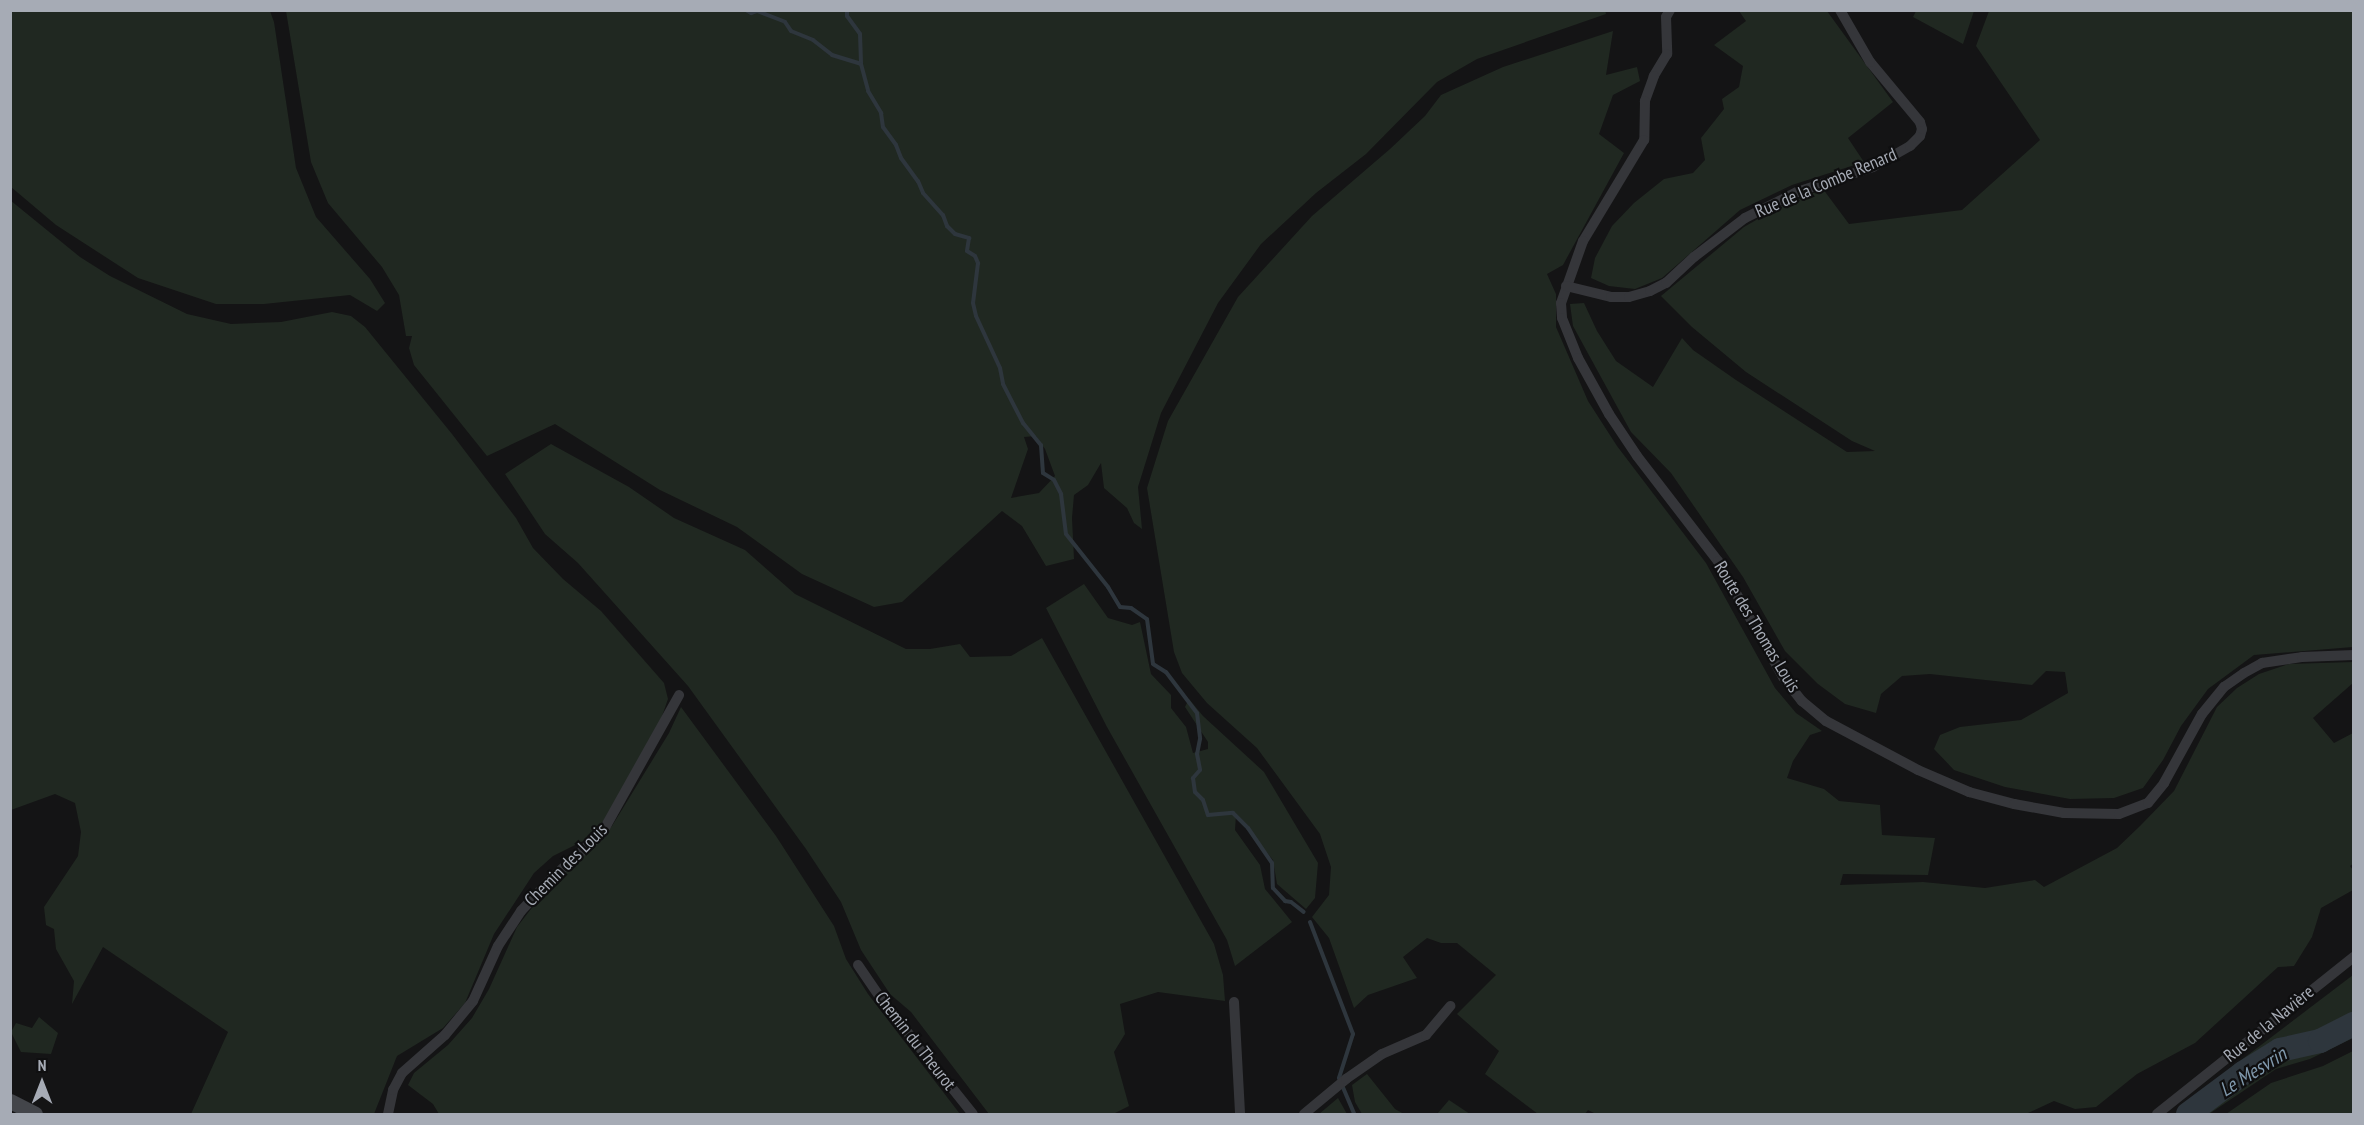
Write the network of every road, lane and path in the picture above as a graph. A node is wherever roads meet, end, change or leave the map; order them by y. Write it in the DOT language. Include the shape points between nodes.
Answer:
graph roads {
  1 [pos="1670,10"];
  2 [pos="1840,10"];
  3 [pos="1566,286"];
  4 [pos="2354,655"];
  5 [pos="680,695"];
  6 [pos="2354,957"];
  7 [pos="858,965"];
  8 [pos="1234,1002"];
  9 [pos="1450,1006"];
  10 [pos="10,1101"];
  11 [pos="35,1114"];
  12 [pos="388,1114"];
  13 [pos="974,1114"];
  14 [pos="1240,1114"];
  15 [pos="1304,1114"];
  16 [pos="2157,1114"];
  1 -- 3 [label="street, Route des Thomas Louis" via="1666,17 1667,54 1653,76 1645,101 1644,140 1583,242"];
  2 -- 3 [label="street, Rue de la Combe Renard" via="1870,62 1920,122 1920,136 1873,167 1797,192 1744,218 1666,283 1650,291 1611,297"];
  3 -- 4 [label="street, Route des Thomas Louis" via="1562,318 1594,388 1637,456 1718,561 1783,677 1802,701 1826,721 1918,771 1969,792 2014,804 2064,813 2119,814 2148,803 2164,783 2202,714 2224,687 2244,672 2302,657"];
  5 -- 12 [label="street, Chemin des Louis" via="607,826 520,911 498,946 473,1001 445,1035 402,1073 393,1089"];
  6 -- 16 [label="street, Rue de la Navière"];
  7 -- 13 [label="street, Chemin du Theurot"];
  8 -- 14 [label="street"];
  9 -- 15 [label="street" via="1426,1035 1382,1054"];
  10 -- 11 [label="main road"];
}
